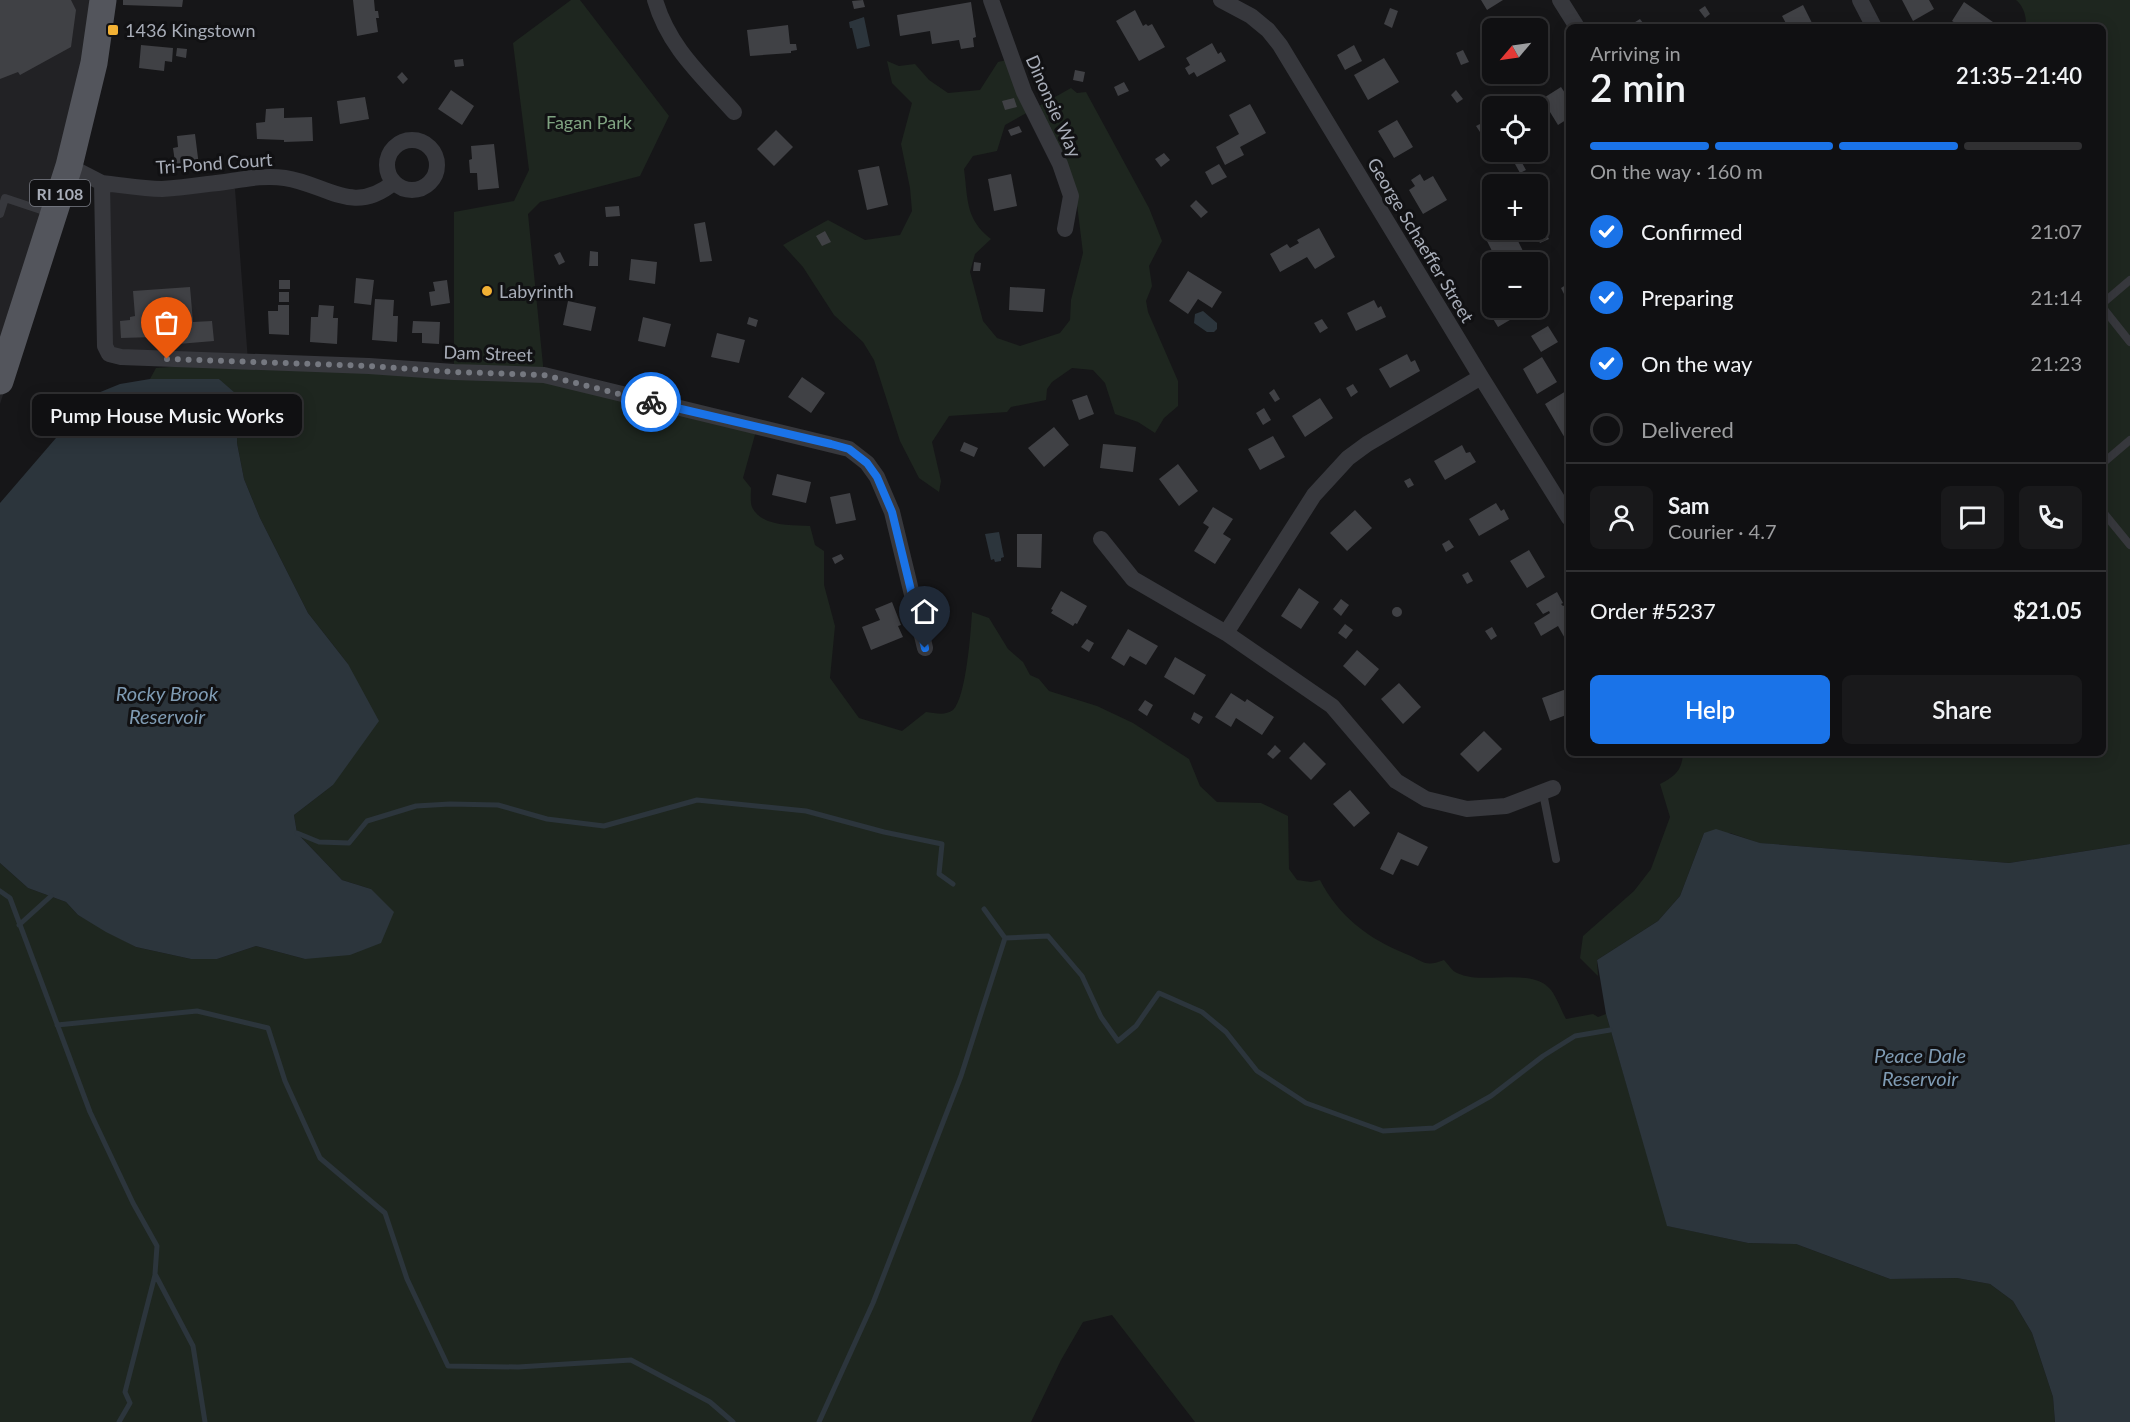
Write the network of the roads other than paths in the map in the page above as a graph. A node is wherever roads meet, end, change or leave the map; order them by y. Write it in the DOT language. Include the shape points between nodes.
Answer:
graph roads {
  1 [pos="103,0"];
  2 [pos="655,0"];
  3 [pos="991,0"];
  4 [pos="1221,0"];
  5 [pos="1560,0"];
  6 [pos="1860,0"];
  7 [pos="1575,24"];
  8 [pos="1872,24"];
  9 [pos="734,112"];
  10 [pos="69,166"];
  11 [pos="102,183"];
  12 [pos="393,183"];
  13 [pos="3,197"];
  14 [pos="0,214"];
  15 [pos="53,214"];
  16 [pos="1065,229"];
  17 [pos="2130,280"];
  18 [pos="2106,300"];
  19 [pos="2106,312"];
  20 [pos="2130,342"];
  21 [pos="1481,377"];
  22 [pos="0,381"];
  23 [pos="2130,440"];
  24 [pos="2106,460"];
  25 [pos="1566,513"];
  26 [pos="2106,517"];
  27 [pos="1101,539"];
  28 [pos="2130,545"];
  29 [pos="1226,633"];
  30 [pos="925,648"];
  31 [pos="1548,790"];
  32 [pos="1556,859"];
  1 -- 10 [label="main road, RI 108" via="94,63"];
  2 -- 9 [label="street" via="667,33 679,51"];
  3 -- 16 [label="street, Dinonsie Way" via="1024,92 1060,164 1071,196"];
  4 -- 21 [label="street, George Schaeffer Street" via="1251,16 1280,45"];
  5 -- 7 [label="street"];
  6 -- 8 [label="street"];
  10 -- 11 [label="street"];
  10 -- 15 [label="main road, RI 108"];
  11 -- 12 [label="street, Tri-Pond Court" via="161,189 251,177 286,178 332,193 364,198"];
  11 -- 30 [label="street, Dam Street" via="105,346 109,354 544,375 849,449 877,477 892,512"];
  13 -- 14 [label="lane"];
  13 -- 15 [label="lane"];
  15 -- 22 [label="main road, RI 108"];
  17 -- 18 [label="lane"];
  19 -- 20 [label="lane"];
  21 -- 25 [label="street, George Schaeffer Street"];
  21 -- 29 [label="street" via="1367,444 1329,476"];
  23 -- 24 [label="lane"];
  26 -- 28 [label="lane"];
  27 -- 29 [label="street" via="1133,579"];
  29 -- 31 [label="street" via="1332,706 1396,781 1425,799 1467,809 1506,806"];
  31 -- 32 [label="lane"];
}
